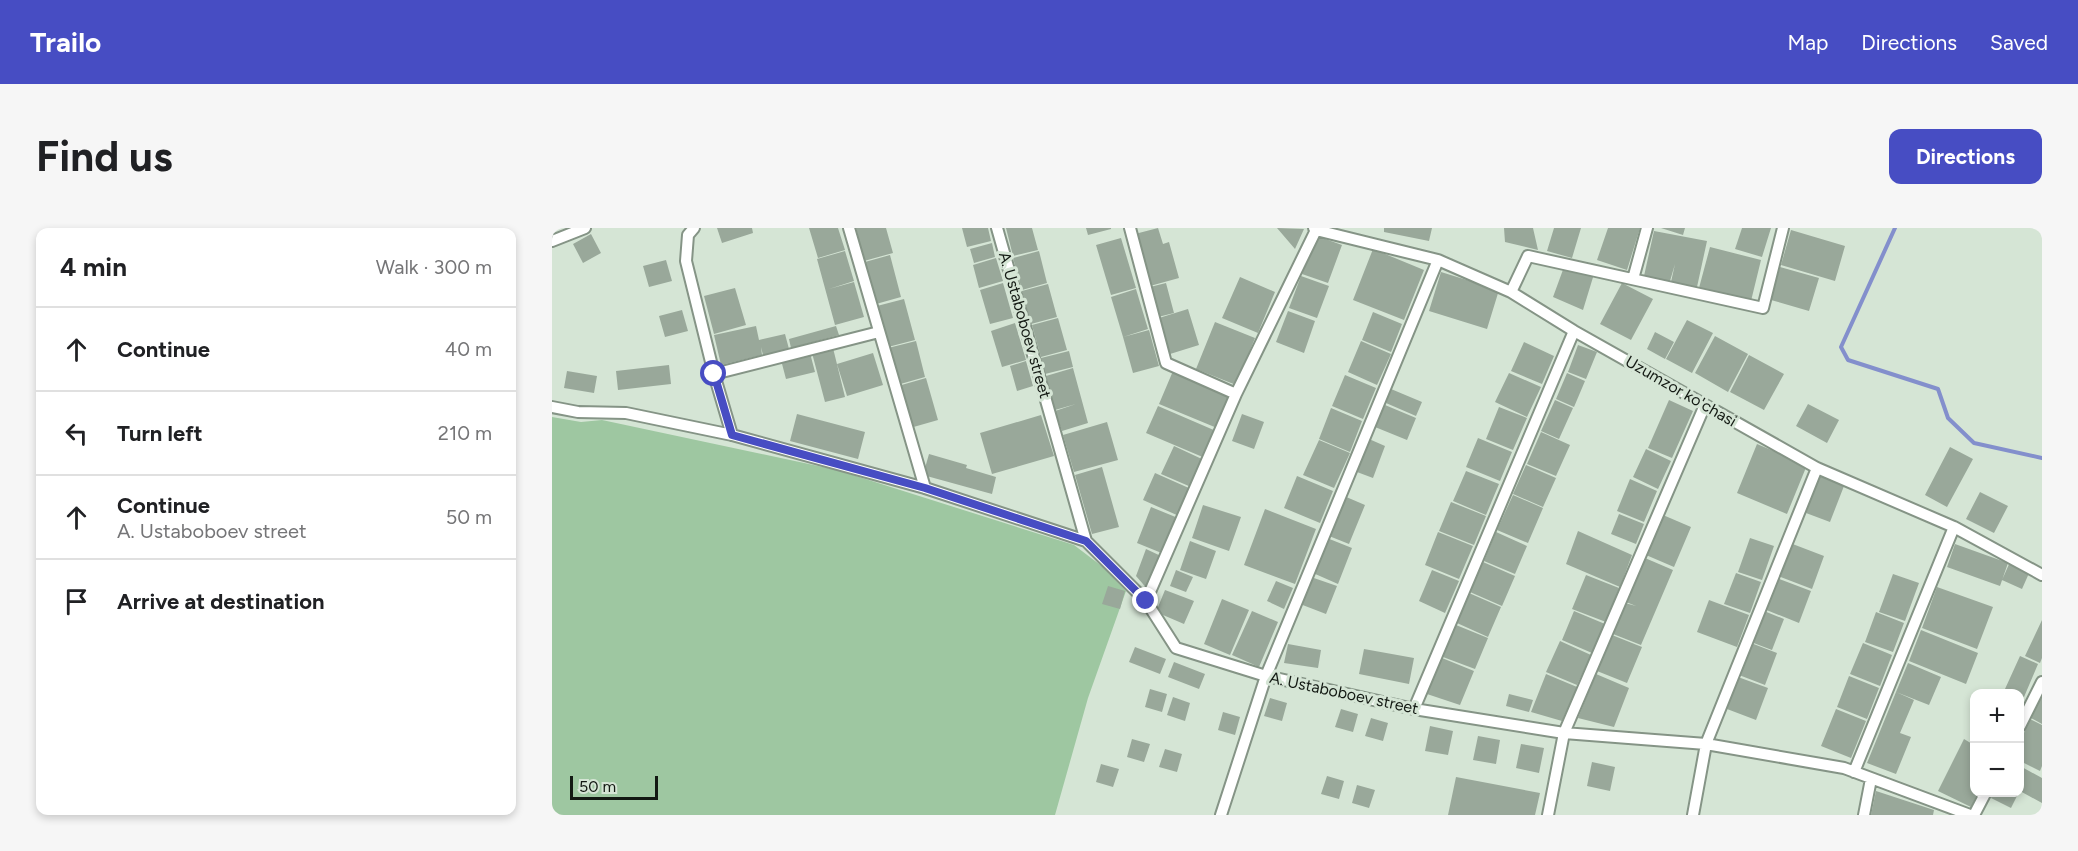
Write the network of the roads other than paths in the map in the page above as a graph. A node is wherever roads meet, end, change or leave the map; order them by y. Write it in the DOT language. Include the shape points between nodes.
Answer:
graph roads {
  1 [pos="585,228"];
  2 [pos="694,228"];
  3 [pos="849,228"];
  4 [pos="998,228"];
  5 [pos="1130,228"];
  6 [pos="1647,228"];
  7 [pos="1783,228"];
  8 [pos="1315,229"];
  9 [pos="552,241"];
  10 [pos="1438,260"];
  11 [pos="1633,279"];
  12 [pos="1512,292"];
  13 [pos="1574,331"];
  14 [pos="879,332"];
  15 [pos="714,374"];
  16 [pos="1236,394"];
  17 [pos="1705,405"];
  18 [pos="552,407"];
  19 [pos="732,435"];
  20 [pos="1817,468"];
  21 [pos="925,488"];
  22 [pos="1954,527"];
  23 [pos="1086,541"];
  24 [pos="2042,575"];
  25 [pos="1146,601"];
  26 [pos="1266,676"];
  27 [pos="2042,682"];
  28 [pos="1414,709"];
  29 [pos="2024,716"];
  30 [pos="1564,733"];
  31 [pos="1706,744"];
  32 [pos="1854,772"];
  33 [pos="1871,779"];
  34 [pos="1983,797"];
  35 [pos="1949,810"];
  36 [pos="1221,815"];
  37 [pos="1548,815"];
  38 [pos="1694,815"];
  39 [pos="1864,815"];
  40 [pos="1972,815"];
  1 -- 9 [label="street"];
  2 -- 15 [label="street" via="688,235 686,261"];
  3 -- 14 [label="street"];
  4 -- 23 [label="street, A. Ustaboboev street"];
  5 -- 16 [label="street" via="1166,363"];
  6 -- 11 [label="street"];
  7 -- 11 [label="street" via="1763,308"];
  8 -- 10 [label="street, Uzumzor ko'chasi"];
  8 -- 16 [label="street"];
  10 -- 12 [label="street, Uzumzor ko'chasi"];
  10 -- 26 [label="street"];
  11 -- 12 [label="street" via="1528,256"];
  12 -- 13 [label="street, Uzumzor ko'chasi"];
  13 -- 17 [label="street, Uzumzor ko'chasi"];
  13 -- 28 [label="street"];
  14 -- 15 [label="street"];
  14 -- 21 [label="street"];
  15 -- 19 [label="street"];
  16 -- 25 [label="street"];
  17 -- 20 [label="street, Uzumzor ko'chasi"];
  17 -- 30 [label="street"];
  18 -- 19 [label="street" via="626,413"];
  19 -- 21 [label="street"];
  20 -- 22 [label="street, Uzumzor ko'chasi"];
  20 -- 31 [label="street"];
  21 -- 23 [label="street"];
  22 -- 24 [label="street, Uzumzor ko'chasi"];
  22 -- 32 [label="street"];
  23 -- 25 [label="street, A. Ustaboboev street"];
  25 -- 26 [label="street, A. Ustaboboev street" via="1176,648"];
  26 -- 28 [label="street, A. Ustaboboev street"];
  26 -- 36 [label="street"];
  27 -- 29 [label="street"];
  28 -- 30 [label="street, A. Ustaboboev street"];
  30 -- 31 [label="street, A. Ustaboboev street"];
  30 -- 37 [label="street"];
  31 -- 32 [label="street, A. Ustaboboev street"];
  31 -- 38 [label="street"];
  32 -- 33 [label="street, A. Ustaboboev street"];
  33 -- 35 [label="street, A. Ustaboboev street"];
  33 -- 39 [label="street"];
  34 -- 40 [label="street"];
  35 -- 40 [label="street, A. Ustaboboev street"];
}
